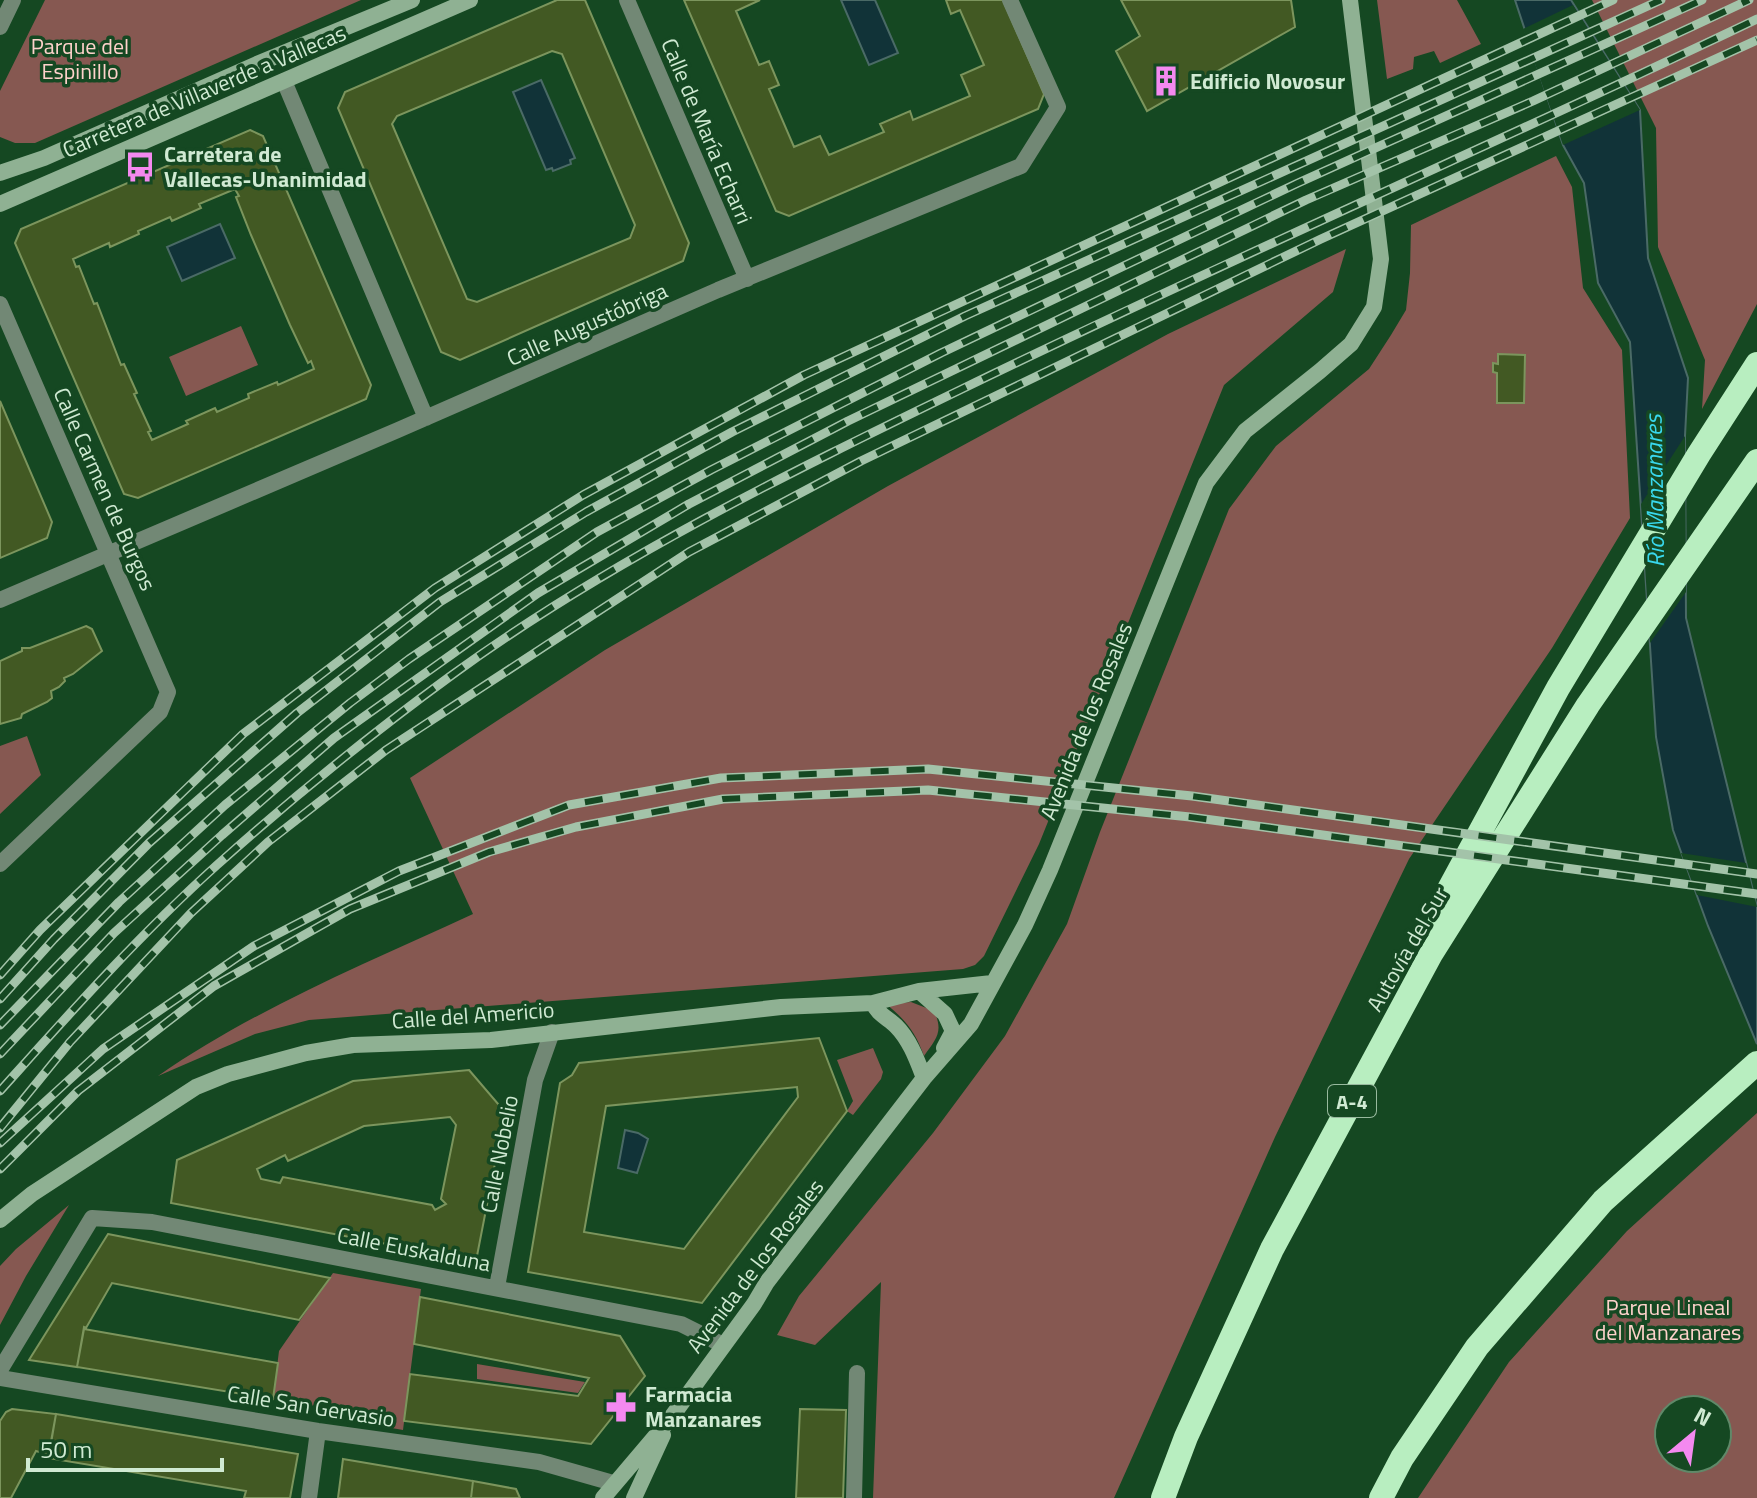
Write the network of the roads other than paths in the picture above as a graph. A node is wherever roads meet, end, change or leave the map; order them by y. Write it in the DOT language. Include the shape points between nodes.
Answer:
graph roads {
  1 [pos="13,0"];
  2 [pos="412,0"];
  3 [pos="470,0"];
  4 [pos="627,0"];
  5 [pos="1010,0"];
  6 [pos="1350,0"];
  7 [pos="0,27"];
  8 [pos="284,81"];
  9 [pos="0,173"];
  10 [pos="0,204"];
  11 [pos="747,279"];
  12 [pos="0,304"];
  13 [pos="1757,364"];
  14 [pos="426,418"];
  15 [pos="1752,466"];
  16 [pos="110,554"];
  17 [pos="0,600"];
  18 [pos="0,864"];
  19 [pos="1431,954"];
  20 [pos="992,983"];
  21 [pos="919,991"];
  22 [pos="873,1003"];
  23 [pos="552,1032"];
  24 [pos="1757,1063"];
  25 [pos="929,1072"];
  26 [pos="0,1220"];
  27 [pos="497,1287"];
  28 [pos="723,1345"];
  29 [pos="0,1370"];
  30 [pos="857,1373"];
  31 [pos="0,1378"];
  32 [pos="670,1419"];
  33 [pos="318,1431"];
  34 [pos="613,1483"];
  35 [pos="309,1498"];
  36 [pos="603,1498"];
  37 [pos="634,1498"];
  38 [pos="854,1498"];
  39 [pos="1163,1498"];
  40 [pos="1381,1498"];
  1 -- 7 [label="street"];
  2 -- 9 [label="street, Carretera de Villaverde a Vallecas"];
  3 -- 8 [label="street, Carretera de Villaverde a Vallecas"];
  4 -- 11 [label="street, Calle de María Echarri"];
  5 -- 11 [label="street, Calle Augustóbriga" via="1058,107 1021,166"];
  6 -- 20 [label="street, Avenida de los Rosales" via="1381,259 1374,307 1351,344 1245,431 1206,483 1050,870"];
  8 -- 10 [label="street, Carretera de Villaverde a Vallecas"];
  8 -- 14 [label="street"];
  11 -- 14 [label="street, Calle Augustóbriga"];
  12 -- 16 [label="street, Calle Carmen de Burgos"];
  13 -- 19 [label="highway" via="1558,688 1448,891"];
  14 -- 16 [label="street, Calle Augustóbriga"];
  15 -- 19 [label="highway, Autovía del Sur / A-4" via="1588,705"];
  16 -- 17 [label="street, Calle Augustóbriga"];
  16 -- 18 [label="street, Calle Carmen de Burgos" via="168,692 160,712"];
  19 -- 39 [label="highway, Autovía del Sur / A-4" via="1272,1249"];
  20 -- 21 [label="street, Calle del Americio"];
  20 -- 25 [label="street, Avenida de los Rosales" via="971,1024"];
  21 -- 22 [label="street, Calle del Americio"];
  21 -- 25 [label="street" via="945,1014 953,1031"];
  22 -- 23 [label="street, Calle del Americio" via="781,1007"];
  22 -- 25 [label="street"];
  23 -- 26 [label="street, Calle del Americio" via="491,1040 353,1045 228,1074 196,1087"];
  23 -- 27 [label="street, Calle Nobelio" via="535,1080"];
  24 -- 40 [label="highway" via="1603,1201 1477,1347"];
  25 -- 28 [label="street, Avenida de los Rosales"];
  27 -- 28 [label="street, Calle Euskalduna" via="681,1324"];
  27 -- 29 [label="street, Calle Euskalduna" via="152,1222 92,1218"];
  28 -- 32 [label="street, Avenida de los Rosales"];
  30 -- 38 [label="street"];
  31 -- 33 [label="street, Calle San Gervasio"];
  32 -- 34 [label="street, Avenida de los Rosales"];
  32 -- 37 [label="street, Avenida de los Rosales"];
  33 -- 34 [label="street, Calle San Gervasio" via="539,1462"];
  33 -- 35 [label="street"];
  34 -- 36 [label="street, Avenida de los Rosales"];
}
